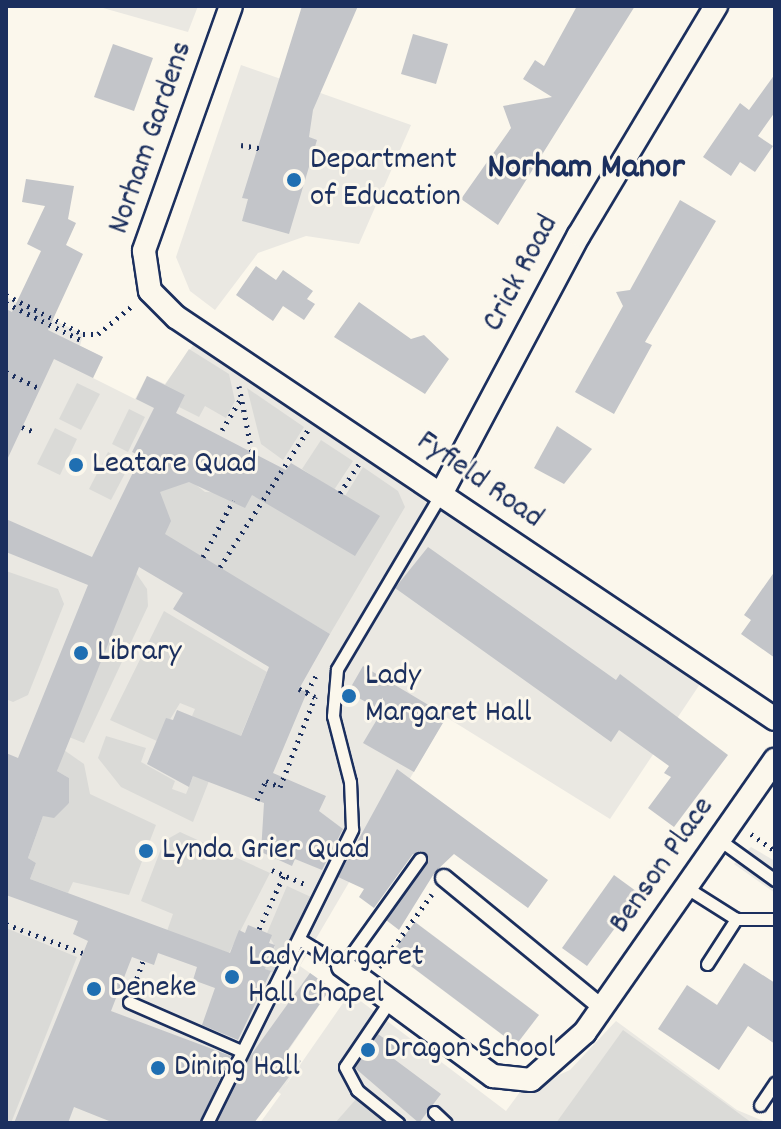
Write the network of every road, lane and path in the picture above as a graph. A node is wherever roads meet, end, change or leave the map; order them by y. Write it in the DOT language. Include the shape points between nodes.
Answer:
graph roads {
  1 [pos="231,6"];
  2 [pos="716,6"];
  3 [pos="241,145"];
  4 [pos="263,149"];
  5 [pos="150,291"];
  6 [pos="6,295"];
  7 [pos="6,303"];
  8 [pos="81,340"];
  9 [pos="235,354"];
  10 [pos="6,372"];
  11 [pos="39,388"];
  12 [pos="240,399"];
  13 [pos="321,410"];
  14 [pos="22,427"];
  15 [pos="222,430"];
  16 [pos="32,431"];
  17 [pos="252,452"];
  18 [pos="363,457"];
  19 [pos="340,493"];
  20 [pos="441,494"];
  21 [pos="233,501"];
  22 [pos="203,557"];
  23 [pos="220,567"];
  24 [pos="299,689"];
  25 [pos="775,719"];
  26 [pos="775,760"];
  27 [pos="257,800"];
  28 [pos="734,821"];
  29 [pos="721,841"];
  30 [pos="775,851"];
  31 [pos="420,859"];
  32 [pos="272,870"];
  33 [pos="284,875"];
  34 [pos="444,878"];
  35 [pos="775,880"];
  36 [pos="687,888"];
  37 [pos="324,892"];
  38 [pos="736,919"];
  39 [pos="775,919"];
  40 [pos="6,924"];
  41 [pos="259,929"];
  42 [pos="299,939"];
  43 [pos="83,953"];
  44 [pos="143,961"];
  45 [pos="707,964"];
  46 [pos="343,966"];
  47 [pos="367,984"];
  48 [pos="129,1002"];
  49 [pos="389,1002"];
  50 [pos="601,1007"];
  51 [pos="239,1050"];
  52 [pos="775,1083"];
  53 [pos="760,1105"];
  54 [pos="434,1112"];
  55 [pos="207,1123"];
  56 [pos="398,1123"];
  57 [pos="446,1123"];
  1 -- 5 [label="street, Norham Gardens" via="144,251"];
  2 -- 20 [label="street, Crick Road" via="579,235"];
  3 -- 4 [label="path"];
  5 -- 6 [label="path" via="98,334 83,334"];
  5 -- 9 [label="street, Fyfield Road" via="176,317"];
  7 -- 8 [label="path"];
  9 -- 12 [label="path"];
  9 -- 13 [label="street, Fyfield Road"];
  10 -- 11 [label="path"];
  12 -- 15 [label="path"];
  12 -- 17 [label="path"];
  13 -- 20 [label="street, Fyfield Road"];
  13 -- 23 [label="path"];
  14 -- 16 [label="path"];
  18 -- 19 [label="path"];
  20 -- 25 [label="street, Fyfield Road"];
  20 -- 37 [label="lane" via="349,643 332,683 354,815"];
  21 -- 22 [label="path"];
  24 -- 27 [label="path" via="315,697 280,787 266,781"];
  26 -- 28 [label="street, Benson Place"];
  28 -- 29 [label="street, Benson Place"];
  28 -- 30 [label="path"];
  29 -- 35 [label="lane"];
  29 -- 36 [label="street, Benson Place"];
  31 -- 46 [label="lane"];
  32 -- 33 [label="path"];
  33 -- 37 [label="path"];
  33 -- 41 [label="path"];
  34 -- 47 [label="path"];
  34 -- 50 [label="street"];
  36 -- 38 [label="lane"];
  36 -- 50 [label="street, Benson Place"];
  37 -- 42 [label="lane"];
  38 -- 39 [label="lane"];
  38 -- 45 [label="lane"];
  40 -- 43 [label="path"];
  42 -- 46 [label="lane"];
  42 -- 51 [label="lane"];
  44 -- 48 [label="path"];
  46 -- 47 [label="street, Benson Place"];
  47 -- 49 [label="street, Benson Place"];
  48 -- 51 [label="lane"];
  49 -- 50 [label="street, Benson Place" via="493,1076 515,1081 531,1080 566,1054"];
  49 -- 56 [label="lane" via="345,1067 357,1090"];
  51 -- 55 [label="lane"];
  52 -- 53 [label="lane"];
  54 -- 57 [label="lane"];
}
